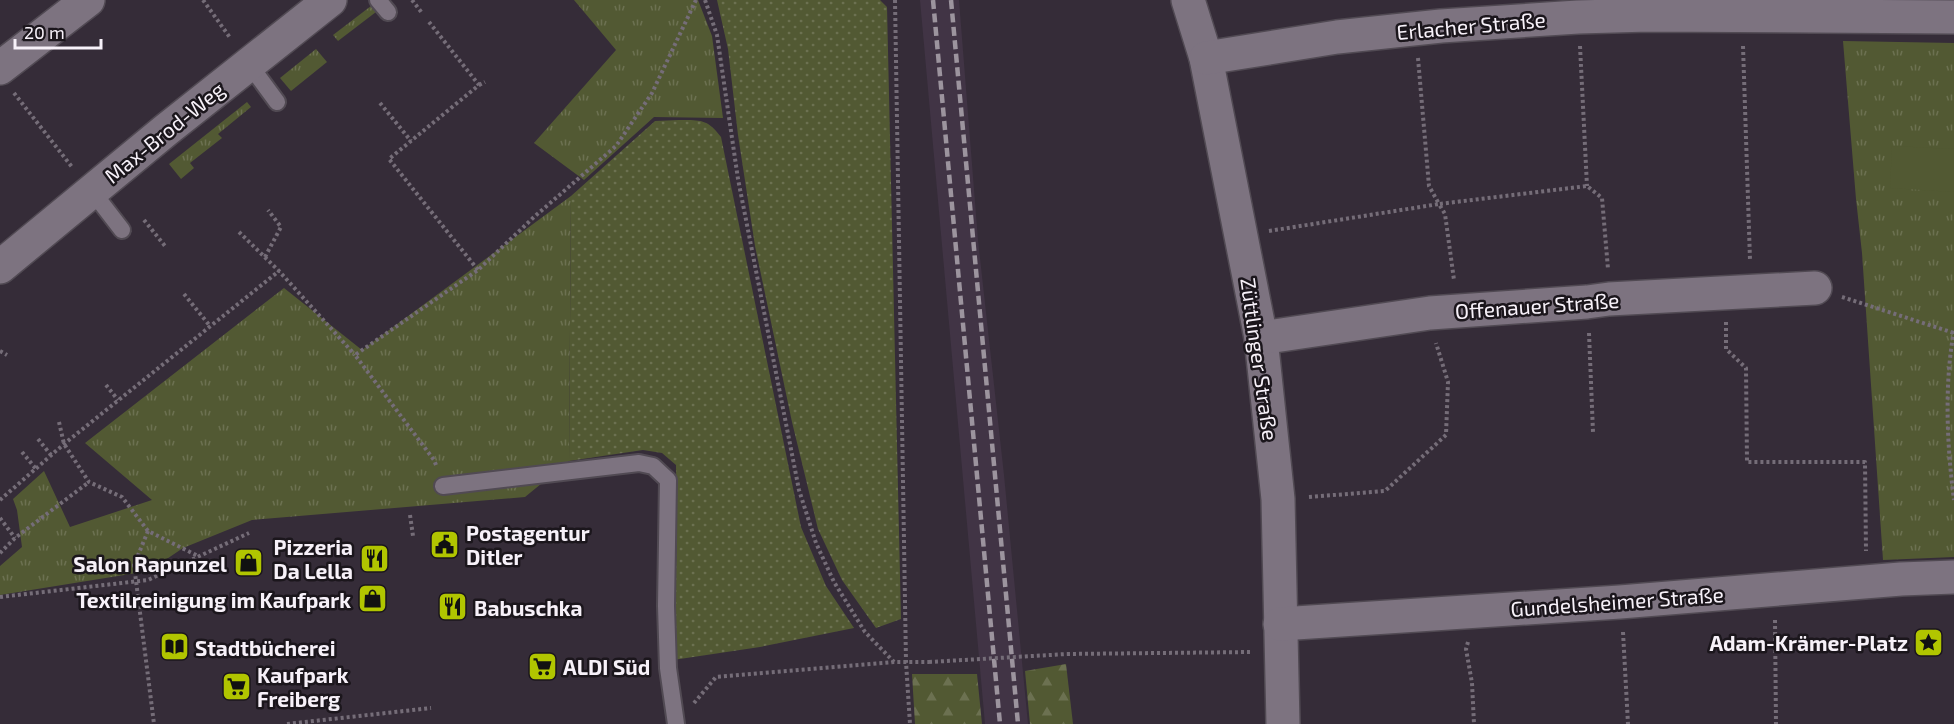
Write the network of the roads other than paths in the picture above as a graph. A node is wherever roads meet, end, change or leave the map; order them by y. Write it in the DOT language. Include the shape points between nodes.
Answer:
graph roads {
  1 [pos="88,0"];
  2 [pos="330,0"];
  3 [pos="1188,0"];
  4 [pos="1954,18"];
  5 [pos="1206,58"];
  6 [pos="249,64"];
  7 [pos="4,76"];
  8 [pos="277,102"];
  9 [pos="92,191"];
  10 [pos="122,230"];
  11 [pos="0,267"];
  12 [pos="1815,288"];
  13 [pos="1261,338"];
  14 [pos="443,486"];
  15 [pos="1954,577"];
  16 [pos="1280,637"];
  17 [pos="676,722"];
  18 [pos="1283,724"];
  1 -- 7 [label="street"];
  2 -- 6 [label="street, Max-Brod-Weg"];
  3 -- 5 [label="street, Züttlinger Straße"];
  4 -- 5 [label="street, Erlacher Straße" via="1578,17 1337,37"];
  5 -- 13 [label="street, Züttlinger Straße"];
  6 -- 8 [label="lane"];
  6 -- 9 [label="street, Max-Brod-Weg"];
  9 -- 10 [label="lane"];
  9 -- 11 [label="street, Max-Brod-Weg"];
  12 -- 13 [label="street, Offenauer Straße" via="1444,312"];
  13 -- 16 [label="street, Züttlinger Straße" via="1278,499"];
  14 -- 17 [label="lane" via="639,463 653,466 668,480 668,669"];
  15 -- 16 [label="street, Gundelsheimer Straße" via="1474,611"];
  16 -- 18 [label="street, Züttlinger Straße"];
}
